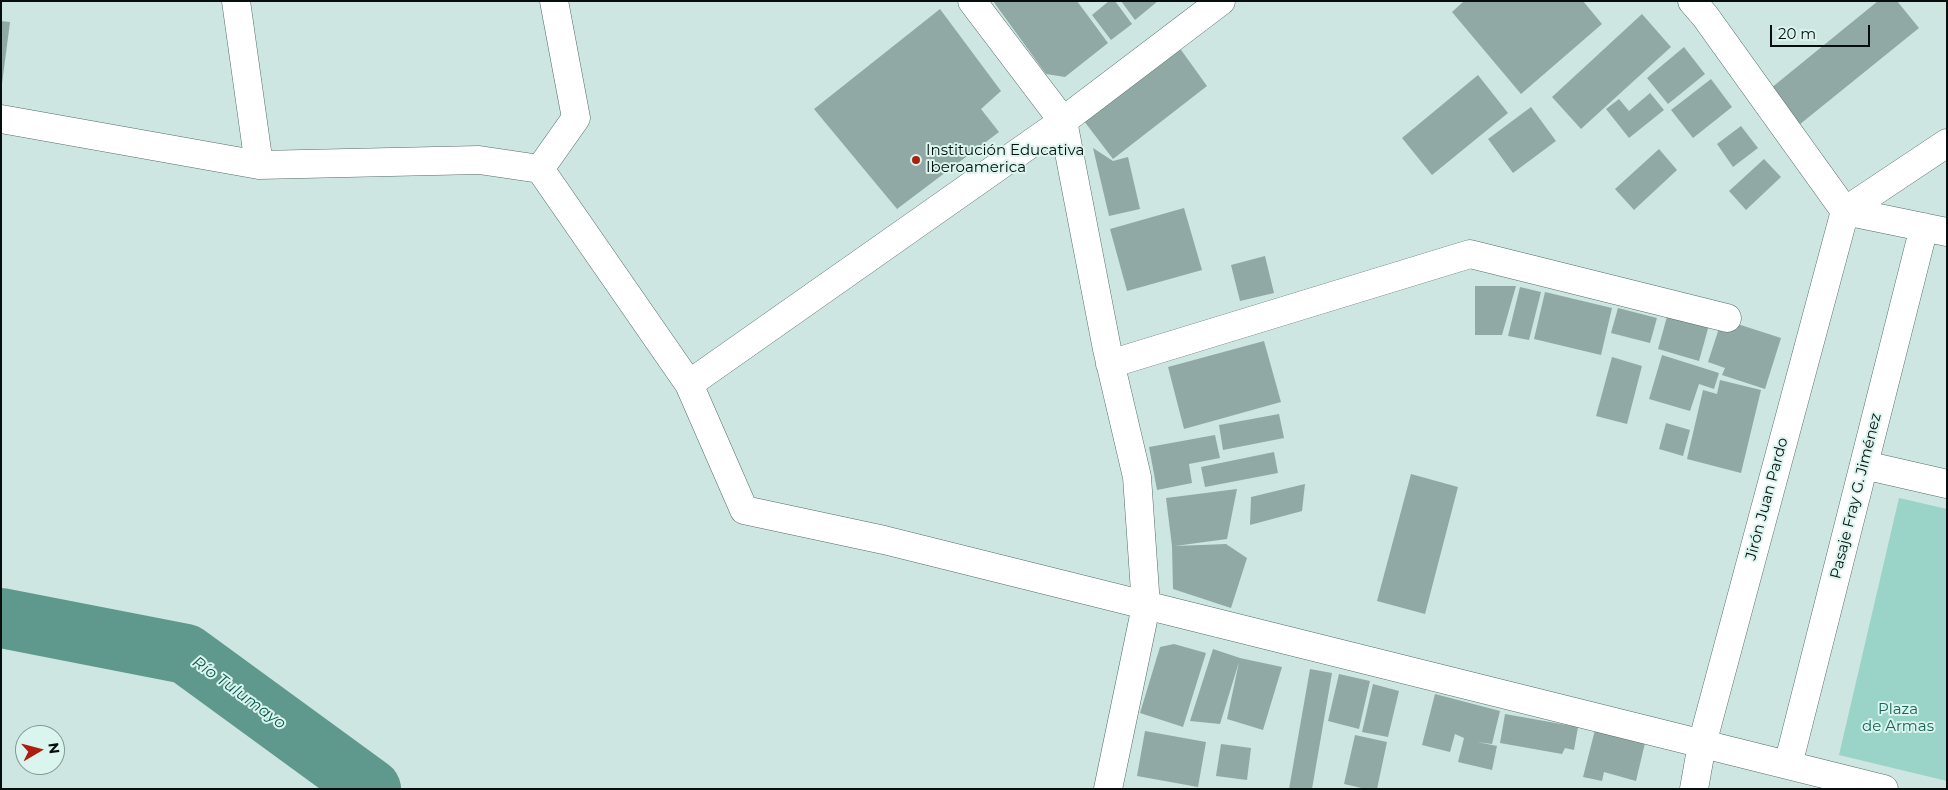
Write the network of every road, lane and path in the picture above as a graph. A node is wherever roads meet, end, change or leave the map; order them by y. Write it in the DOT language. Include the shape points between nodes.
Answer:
graph roads {
  1 [pos="236,1"];
  2 [pos="554,1"];
  3 [pos="972,1"];
  4 [pos="1221,1"];
  5 [pos="1692,1"];
  6 [pos="1,119"];
  7 [pos="1063,121"];
  8 [pos="1947,143"];
  9 [pos="259,165"];
  10 [pos="540,169"];
  11 [pos="1845,211"];
  12 [pos="1936,229"];
  13 [pos="1727,318"];
  14 [pos="1110,364"];
  15 [pos="688,384"];
  16 [pos="1864,465"];
  17 [pos="1947,484"];
  18 [pos="1146,606"];
  19 [pos="1702,744"];
  20 [pos="1788,765"];
  21 [pos="1108,789"];
  22 [pos="1694,789"];
  23 [pos="1884,789"];
  1 -- 9 [label="street"];
  2 -- 10 [label="street" via="576,118"];
  3 -- 7 [label="street"];
  4 -- 7 [label="street"];
  5 -- 11 [label="street"];
  6 -- 9 [label="street"];
  7 -- 14 [label="street"];
  7 -- 15 [label="street"];
  8 -- 11 [label="street"];
  9 -- 10 [label="street" via="479,160"];
  10 -- 15 [label="street"];
  11 -- 12 [label="street"];
  11 -- 19 [label="street, Jirón Juan Pardo"];
  12 -- 16 [label="street, Pasaje Fray G. Jiménez"];
  13 -- 14 [label="street" via="1470,254"];
  14 -- 18 [label="street" via="1137,477"];
  15 -- 18 [label="street" via="744,510 884,540"];
  16 -- 17 [label="street"];
  16 -- 20 [label="street, Pasaje Fray G. Jiménez"];
  18 -- 19 [label="street"];
  18 -- 21 [label="street"];
  19 -- 20 [label="street"];
  19 -- 22 [label="street, Jirón Juan Pardo"];
  20 -- 23 [label="street"];
}
